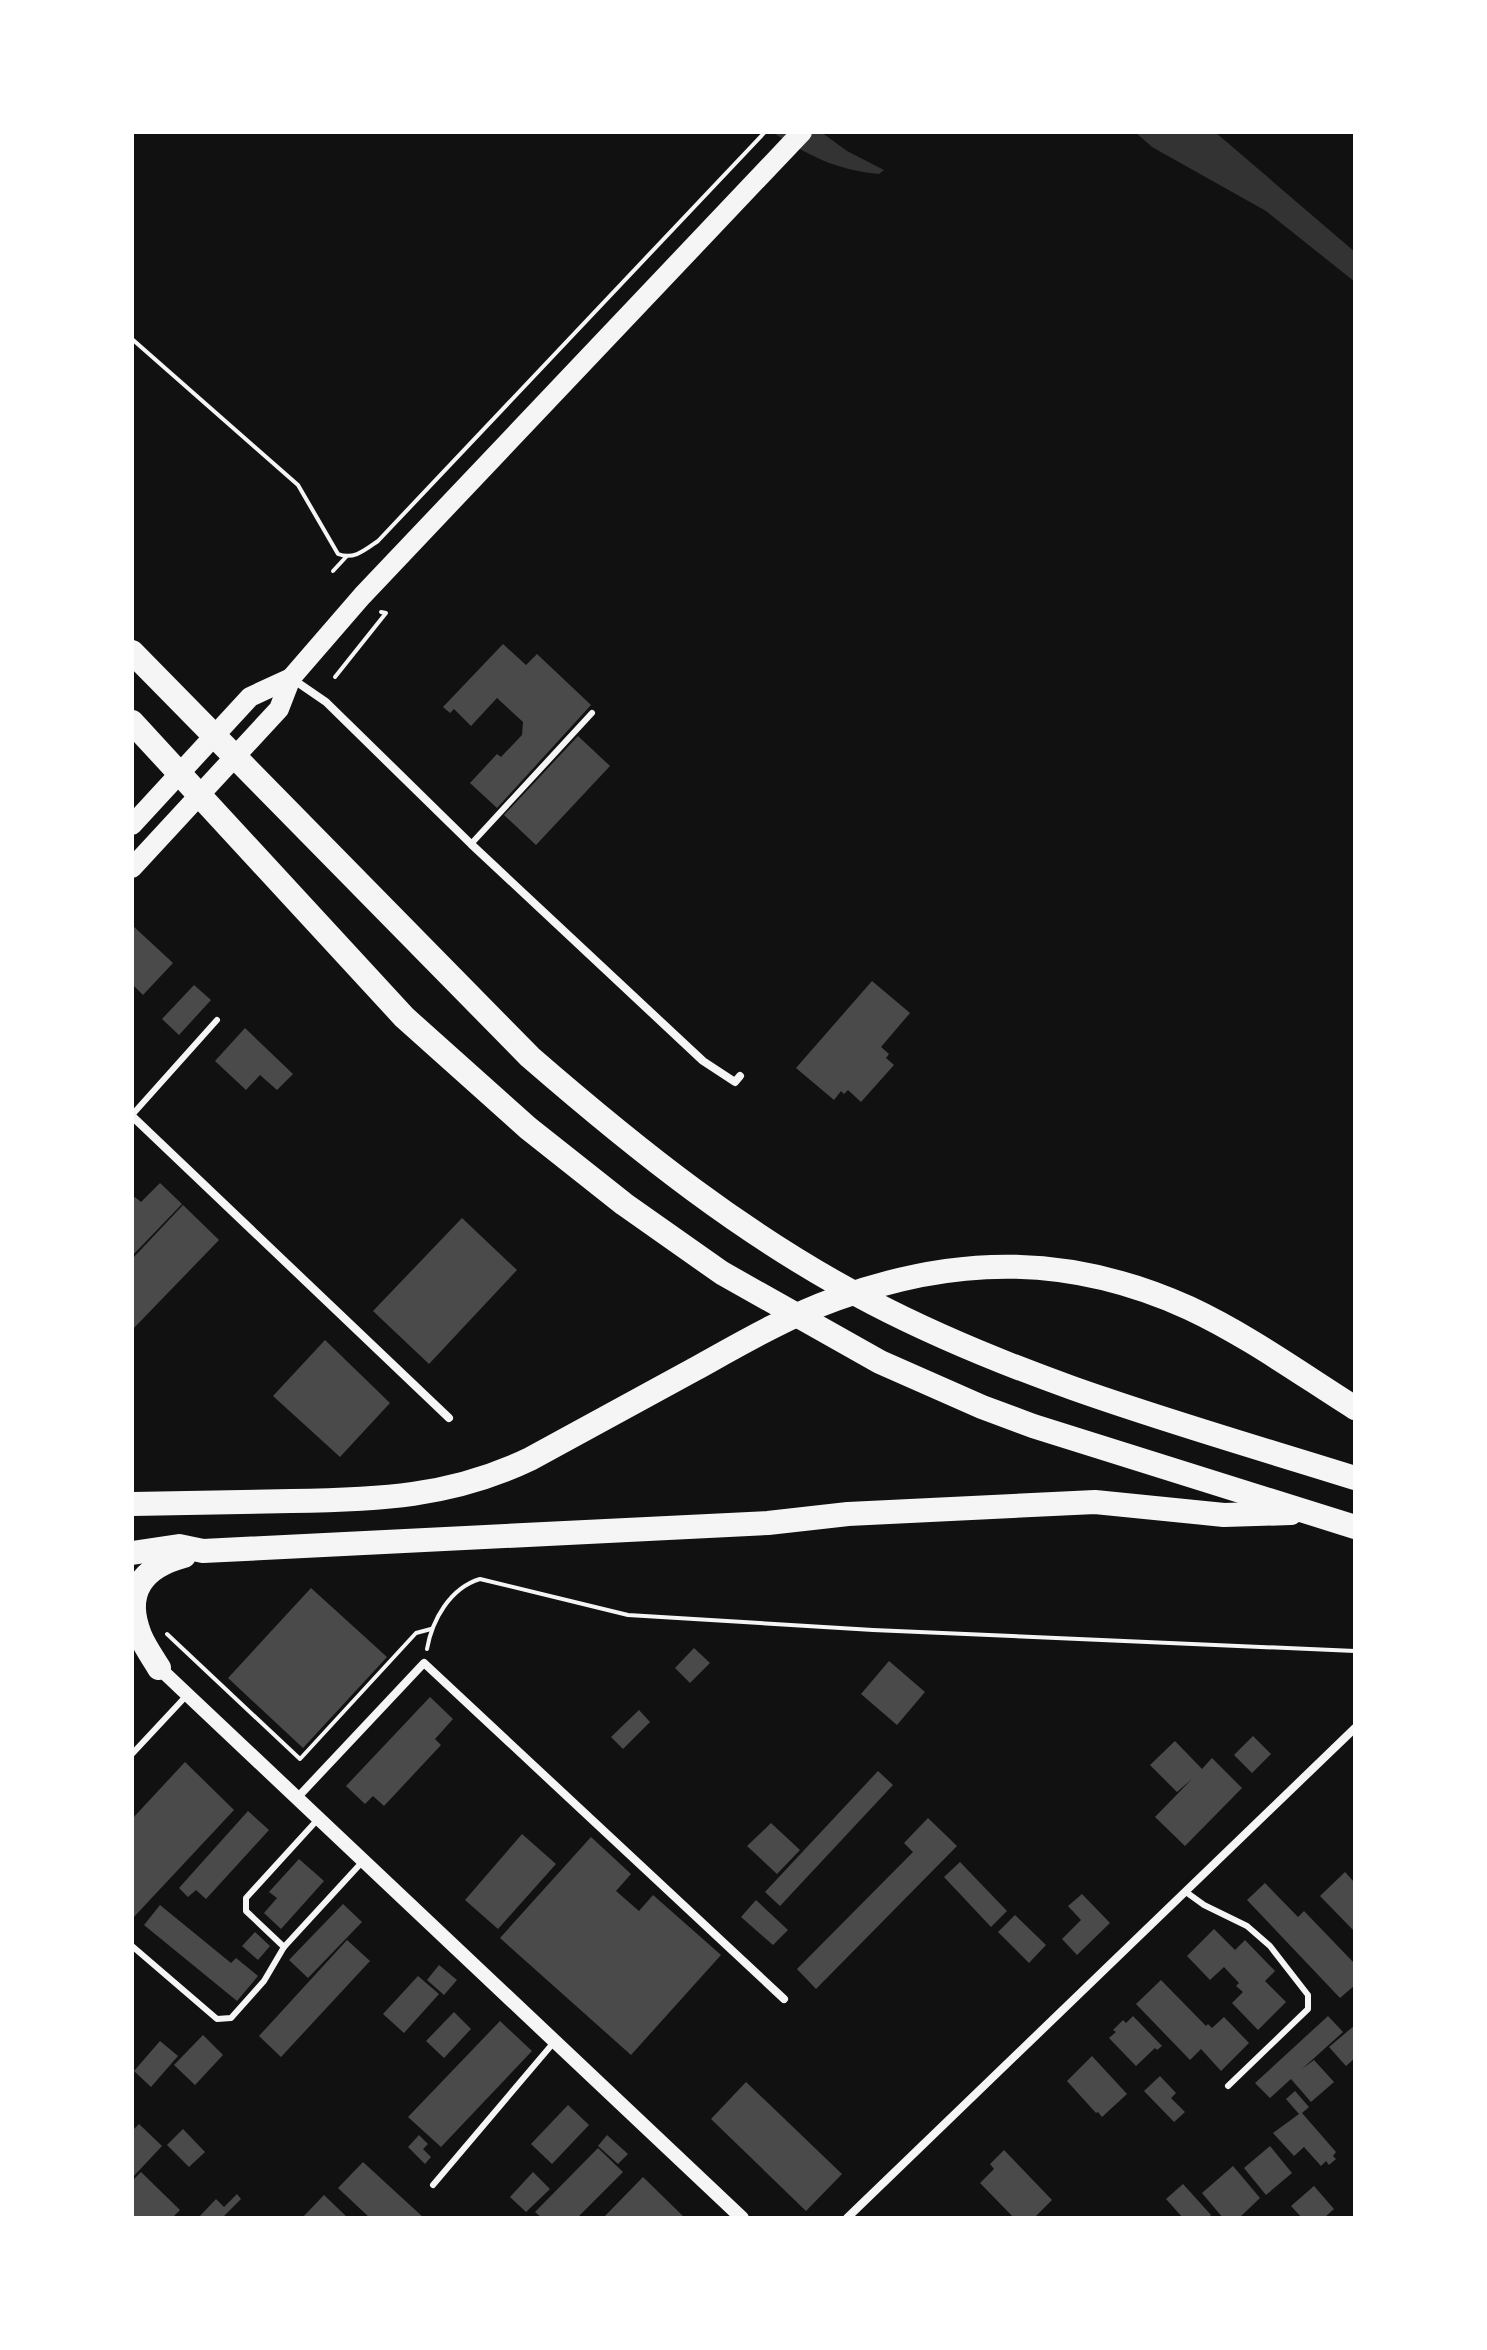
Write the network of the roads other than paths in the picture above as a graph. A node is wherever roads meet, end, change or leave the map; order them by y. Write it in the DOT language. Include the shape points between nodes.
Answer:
graph roads {
  1 [pos="802,132"];
  2 [pos="132,652"];
  3 [pos="291,678"];
  4 [pos="592,713"];
  5 [pos="132,722"];
  6 [pos="132,825"];
  7 [pos="471,844"];
  8 [pos="132,868"];
  9 [pos="217,1020"];
  10 [pos="738,1079"];
  11 [pos="132,1115"];
  12 [pos="1355,1408"];
  13 [pos="449,1418"];
  14 [pos="1355,1478"];
  15 [pos="160,1503"];
  16 [pos="132,1504"];
  17 [pos="1311,1512"];
  18 [pos="132,1515"];
  19 [pos="1355,1527"];
  20 [pos="203,1551"];
  21 [pos="132,1553"];
  22 [pos="132,1643"];
  23 [pos="159,1668"];
  24 [pos="188,1694"];
  25 [pos="1355,1728"];
  26 [pos="132,1754"];
  27 [pos="297,1798"];
  28 [pos="319,1818"];
  29 [pos="364,1860"];
  30 [pos="1186,1892"];
  31 [pos="132,1946"];
  32 [pos="284,1947"];
  33 [pos="784,1999"];
  34 [pos="555,2041"];
  35 [pos="1228,2086"];
  36 [pos="433,2185"];
  37 [pos="742,2218"];
  38 [pos="847,2218"];
  1 -- 3 [label="main road"];
  2 -- 14 [label="highway" via="530,1057 711,1203 872,1303 942,1336 1085,1392"];
  3 -- 6 [label="main road" via="250,697"];
  3 -- 7 [label="street" via="326,702"];
  3 -- 8 [label="main road" via="279,709"];
  4 -- 7 [label="lane"];
  5 -- 17 [label="highway" via="404,1017 528,1128 722,1273 880,1362 982,1407"];
  7 -- 10 [label="street" via="703,1061"];
  9 -- 11 [label="lane"];
  11 -- 13 [label="street"];
  12 -- 15 [label="highway" via="1228,1329 1152,1293 1039,1267 990,1265 906,1277 808,1310 495,1476 370,1500"];
  15 -- 16 [label="highway"];
  15 -- 18 [label="highway"];
  17 -- 19 [label="highway"];
  17 -- 20 [label="highway" via="1224,1515 1095,1502"];
  20 -- 21 [label="highway" via="179,1546"];
  20 -- 23 [label="highway" via="153,1568 137,1590 140,1634"];
  22 -- 23 [label="street"];
  23 -- 24 [label="street"];
  24 -- 26 [label="lane"];
  24 -- 27 [label="street"];
  25 -- 30 [label="street"];
  27 -- 28 [label="street"];
  27 -- 33 [label="street" via="424,1663"];
  28 -- 29 [label="street"];
  28 -- 32 [label="lane" via="246,1898 246,1911"];
  29 -- 32 [label="lane"];
  29 -- 34 [label="street"];
  30 -- 35 [label="lane" via="1247,1926 1308,1995 1308,2009"];
  30 -- 38 [label="street"];
  31 -- 32 [label="lane" via="217,2019 231,2018 264,1981"];
  34 -- 36 [label="lane"];
  34 -- 37 [label="street"];
}
